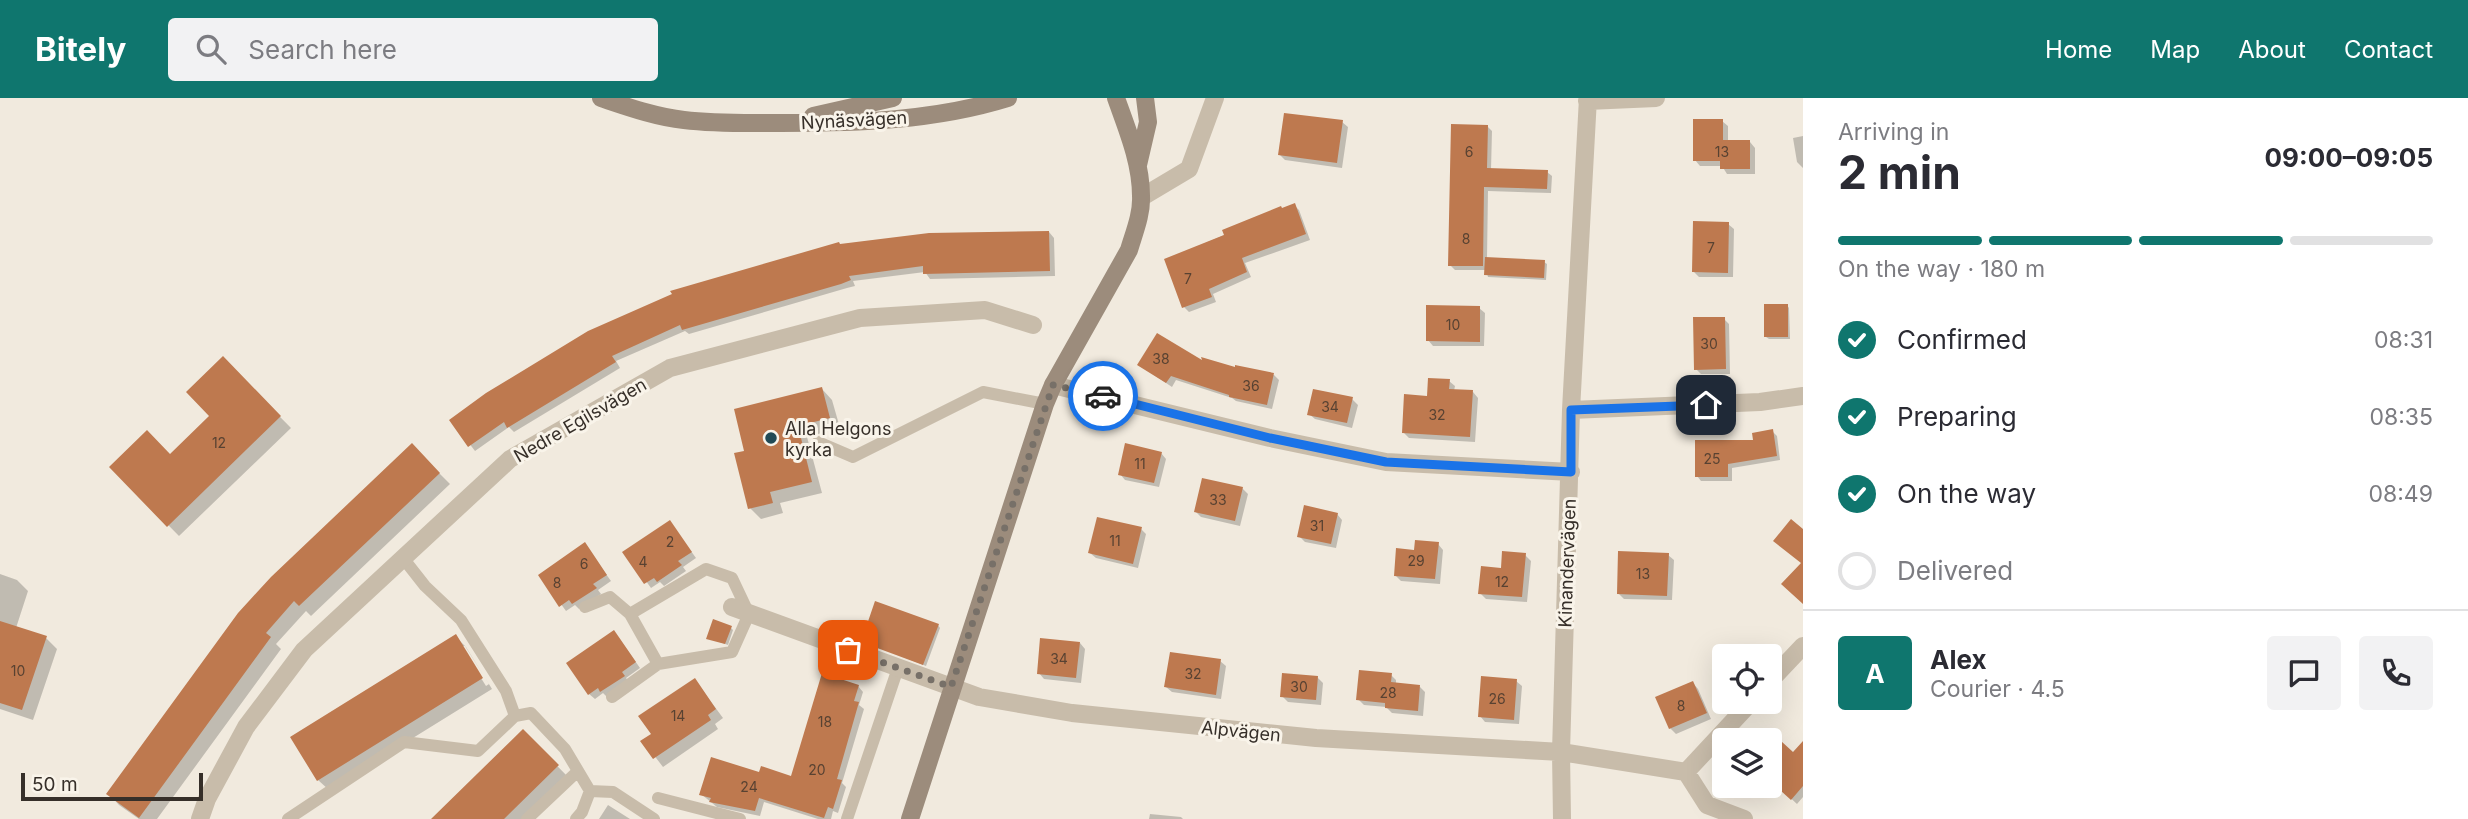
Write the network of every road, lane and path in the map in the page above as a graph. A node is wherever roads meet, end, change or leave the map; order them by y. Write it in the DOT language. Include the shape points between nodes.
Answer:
graph roads {
  1 [pos="601,98"];
  2 [pos="893,98"];
  3 [pos="1008,98"];
  4 [pos="1116,98"];
  5 [pos="1145,98"];
  6 [pos="1215,98"];
  7 [pos="1656,98"];
  8 [pos="1588,99"];
  9 [pos="782,123"];
  10 [pos="1138,165"];
  11 [pos="1142,197"];
  12 [pos="1033,325"];
  13 [pos="1053,385"];
  14 [pos="1803,396"];
  15 [pos="1045,404"];
  16 [pos="1571,410"];
  17 [pos="818,442"];
  18 [pos="1571,472"];
  19 [pos="403,558"];
  20 [pos="585,607"];
  21 [pos="732,607"];
  22 [pos="630,614"];
  23 [pos="750,614"];
  24 [pos="1803,646"];
  25 [pos="658,664"];
  26 [pos="898,668"];
  27 [pos="1782,668"];
  28 [pos="951,687"];
  29 [pos="612,697"];
  30 [pos="1740,714"];
  31 [pos="515,716"];
  32 [pos="1561,752"];
  33 [pos="578,771"];
  34 [pos="1686,772"];
  35 [pos="590,791"];
  36 [pos="658,798"];
  37 [pos="200,819"];
  38 [pos="288,819"];
  39 [pos="527,819"];
  40 [pos="576,819"];
  41 [pos="654,819"];
  42 [pos="740,819"];
  43 [pos="847,819"];
  44 [pos="910,819"];
  45 [pos="1562,819"];
  46 [pos="1744,819"];
  1 -- 9 [label="street, Nynäsvägen" via="682,120"];
  2 -- 9 [label="street, Nynäsvägen"];
  3 -- 9 [label="street, Nynäsvägen" via="958,111 896,119"];
  4 -- 10 [label="street"];
  5 -- 10 [label="street" via="1148,122"];
  6 -- 11 [label="street" via="1189,169"];
  7 -- 8 [label="street"];
  8 -- 16 [label="street, Kinandervägen"];
  10 -- 11 [label="street"];
  11 -- 13 [label="street" via="1129,250"];
  12 -- 19 [label="street, Nedre Egilsvägen" via="985,310 860,318 670,368 510,459"];
  13 -- 15 [label="street"];
  13 -- 18 [label="street" via="1386,462"];
  14 -- 16 [label="street"];
  15 -- 17 [label="lane" via="983,392 853,457"];
  15 -- 28 [label="street"];
  16 -- 18 [label="street, Kinandervägen"];
  18 -- 32 [label="street, Kinandervägen"];
  19 -- 31 [label="lane" via="461,620 506,691"];
  19 -- 37 [label="street, Nedre Egilsvägen" via="304,650 246,727 206,799"];
  20 -- 22 [label="lane" via="610,597"];
  21 -- 23 [label="street, Alpvägen"];
  22 -- 23 [label="lane" via="706,569 732,578"];
  22 -- 25 [label="lane"];
  23 -- 25 [label="lane" via="732,652"];
  23 -- 26 [label="street, Alpvägen"];
  24 -- 27 [label="street"];
  25 -- 29 [label="lane"];
  26 -- 28 [label="street, Alpvägen"];
  26 -- 43 [label="lane"];
  28 -- 32 [label="street, Alpvägen" via="979,697 1072,713 1316,738"];
  28 -- 44 [label="street"];
  30 -- 34 [label="street"];
  31 -- 33 [label="lane" via="531,713"];
  31 -- 38 [label="lane" via="478,751 404,741"];
  32 -- 34 [label="street, Alpvägen"];
  32 -- 45 [label="street, Kinandervägen"];
  33 -- 35 [label="lane"];
  33 -- 39 [label="lane"];
  34 -- 46 [label="street" via="1707,805"];
  35 -- 40 [label="lane"];
  35 -- 41 [label="lane" via="613,792"];
  36 -- 42 [label="lane"];
}
